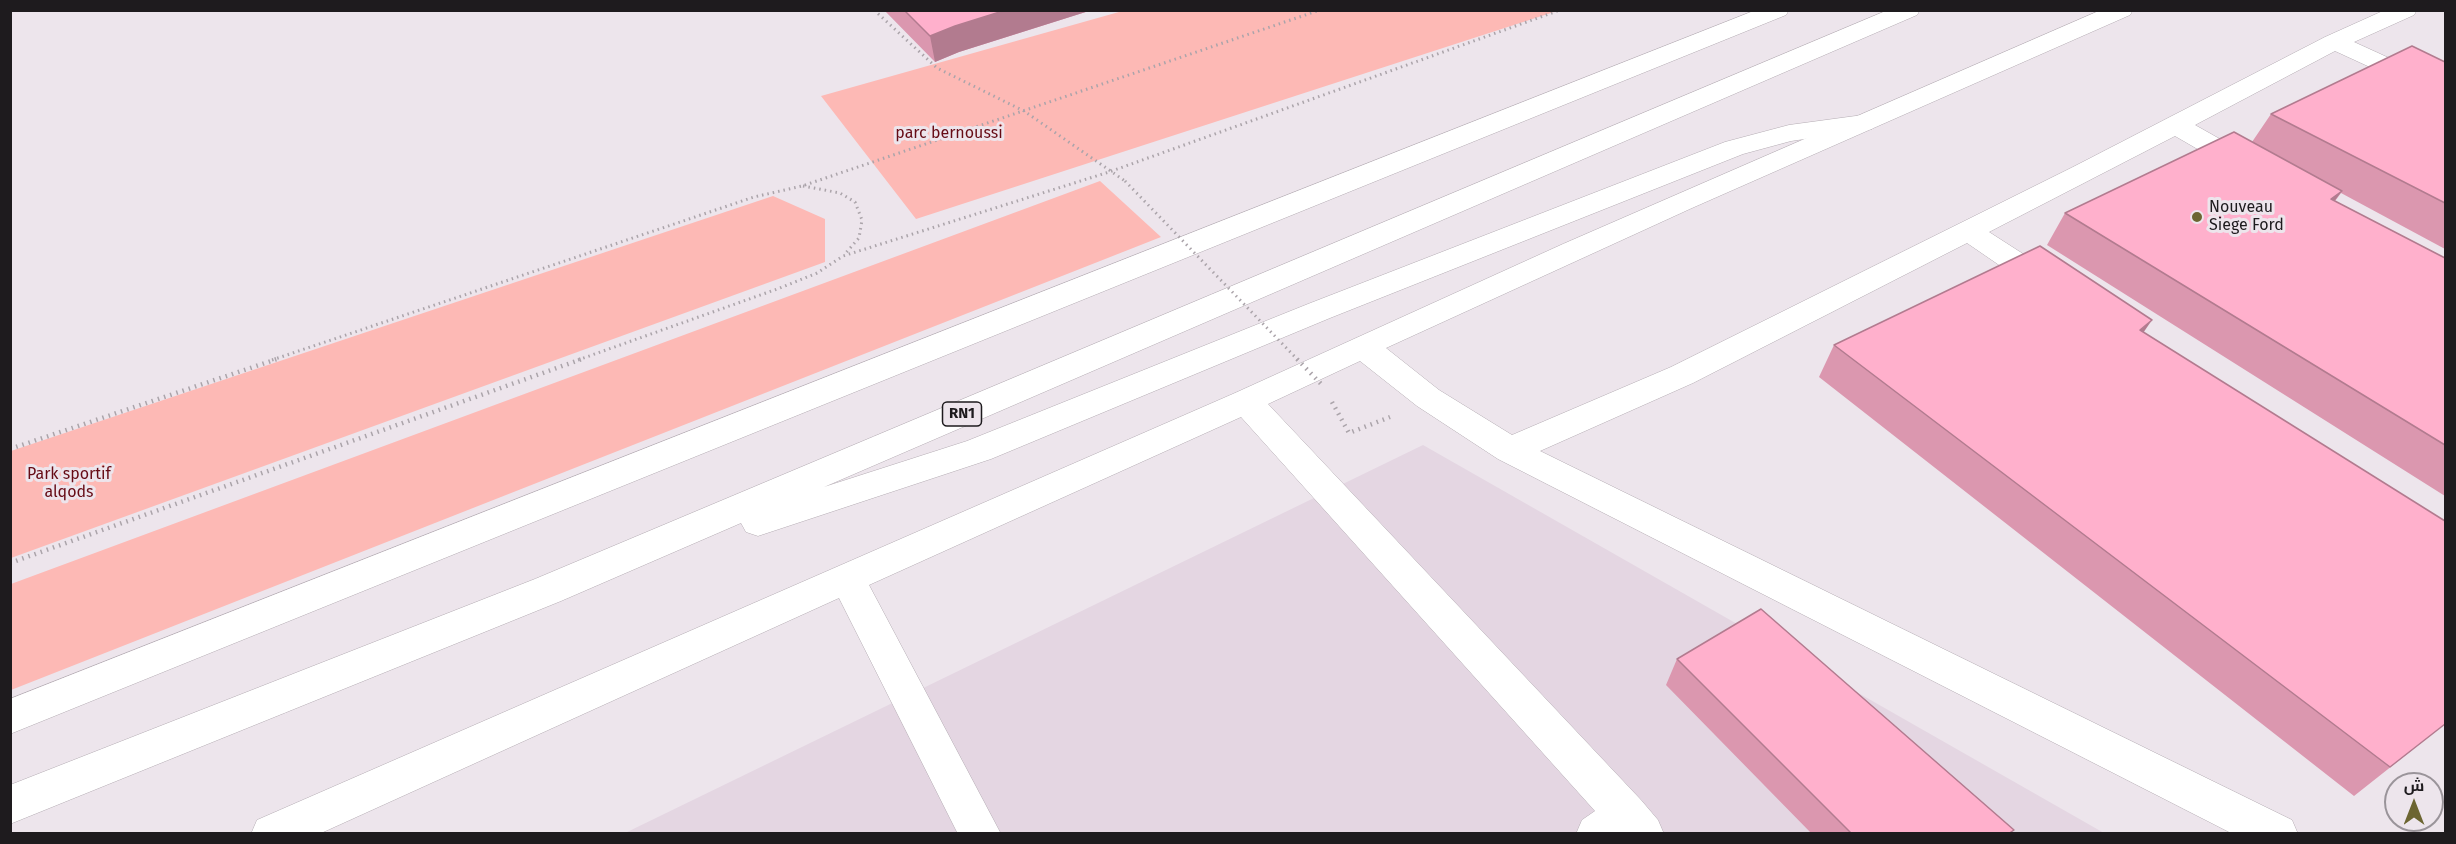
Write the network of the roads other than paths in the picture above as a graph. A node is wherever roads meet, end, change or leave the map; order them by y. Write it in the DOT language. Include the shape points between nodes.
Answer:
graph roads {
  1 [pos="1778,10"];
  2 [pos="1909,10"];
  3 [pos="2122,10"];
  4 [pos="2406,10"];
  5 [pos="2334,42"];
  6 [pos="2445,94"];
  7 [pos="1863,123"];
  8 [pos="2175,125"];
  9 [pos="2275,182"];
  10 [pos="1968,231"];
  11 [pos="2077,303"];
  12 [pos="1362,346"];
  13 [pos="1246,401"];
  14 [pos="1510,450"];
  15 [pos="847,578"];
  16 [pos="548,590"];
  17 [pos="10,717"];
  18 [pos="10,805"];
  19 [pos="1622,827"];
  20 [pos="272,834"];
  21 [pos="980,834"];
  22 [pos="2277,834"];
  1 -- 17 [label="main road"];
  2 -- 16 [label="main road, RN1"];
  3 -- 7 [label="main road"];
  4 -- 5 [label="main road"];
  5 -- 6 [label="main road"];
  5 -- 8 [label="main road"];
  7 -- 12 [label="main road"];
  7 -- 16 [label="main road" via="1789,133 1734,148 979,450"];
  8 -- 9 [label="main road"];
  8 -- 10 [label="main road"];
  10 -- 11 [label="main road"];
  10 -- 14 [label="main road" via="1682,375"];
  12 -- 13 [label="main road"];
  12 -- 14 [label="main road" via="1428,398"];
  13 -- 15 [label="main road"];
  13 -- 19 [label="main road"];
  14 -- 22 [label="main road"];
  15 -- 20 [label="main road"];
  15 -- 21 [label="main road"];
  16 -- 18 [label="main road, RN1"];
}
